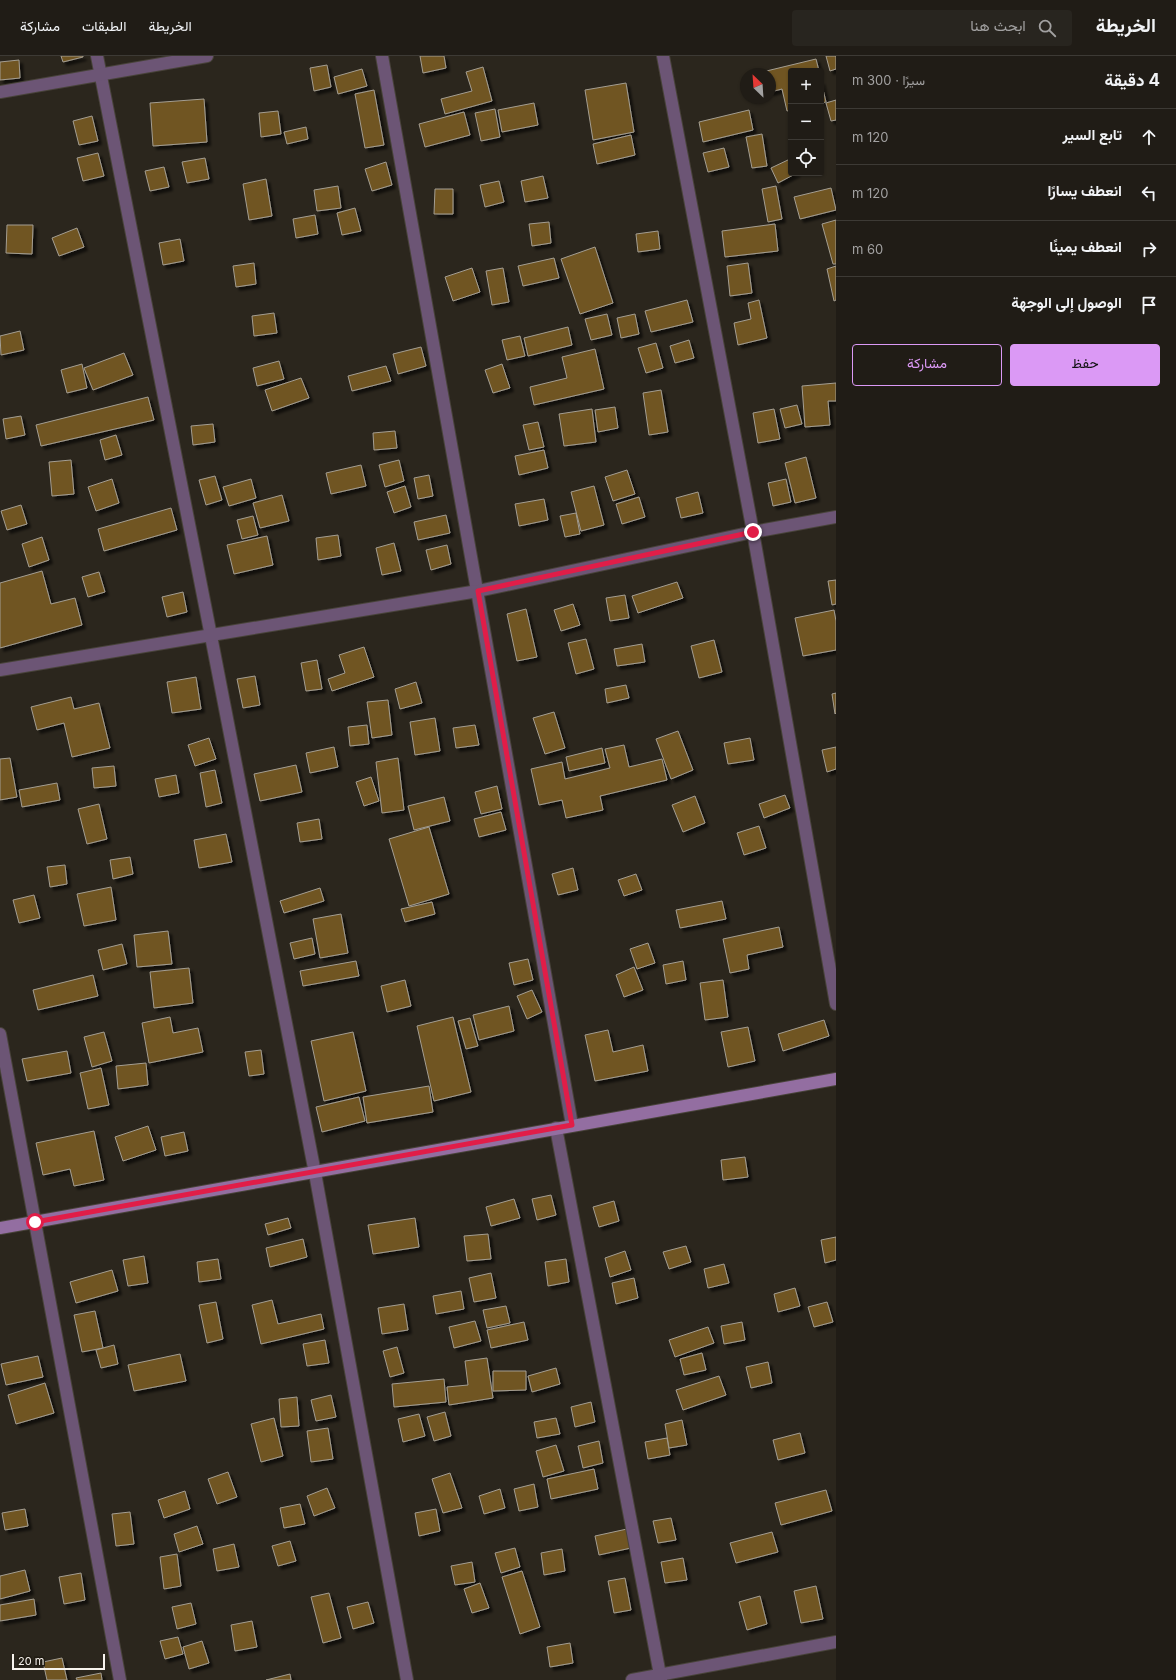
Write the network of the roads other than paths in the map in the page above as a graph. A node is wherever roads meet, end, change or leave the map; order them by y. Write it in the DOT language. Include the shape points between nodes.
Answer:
graph roads {
  1 [pos="97,56"];
  2 [pos="207,56"];
  3 [pos="382,56"];
  4 [pos="663,56"];
  5 [pos="100,74"];
  6 [pos="0,92"];
  7 [pos="836,517"];
  8 [pos="753,532"];
  9 [pos="478,591"];
  10 [pos="211,636"];
  11 [pos="0,670"];
  12 [pos="836,1004"];
  13 [pos="0,1034"];
  14 [pos="836,1079"];
  15 [pos="572,1125"];
  16 [pos="556,1128"];
  17 [pos="315,1172"];
  18 [pos="35,1222"];
  19 [pos="0,1228"];
  20 [pos="836,1642"];
  21 [pos="660,1677"];
  22 [pos="120,1680"];
  23 [pos="407,1680"];
  24 [pos="632,1680"];
  1 -- 5 [label="street"];
  2 -- 5 [label="street"];
  3 -- 9 [label="street"];
  4 -- 8 [label="street"];
  5 -- 6 [label="street"];
  5 -- 10 [label="street"];
  7 -- 8 [label="street"];
  8 -- 9 [label="street"];
  8 -- 12 [label="street"];
  9 -- 10 [label="street"];
  9 -- 15 [label="street"];
  10 -- 11 [label="street"];
  10 -- 17 [label="street"];
  13 -- 18 [label="street"];
  14 -- 15 [label="street"];
  15 -- 16 [label="street"];
  16 -- 17 [label="street"];
  16 -- 21 [label="street"];
  17 -- 18 [label="street"];
  17 -- 23 [label="street"];
  18 -- 19 [label="street"];
  18 -- 22 [label="street"];
  20 -- 21 [label="street"];
  21 -- 24 [label="street"];
}
